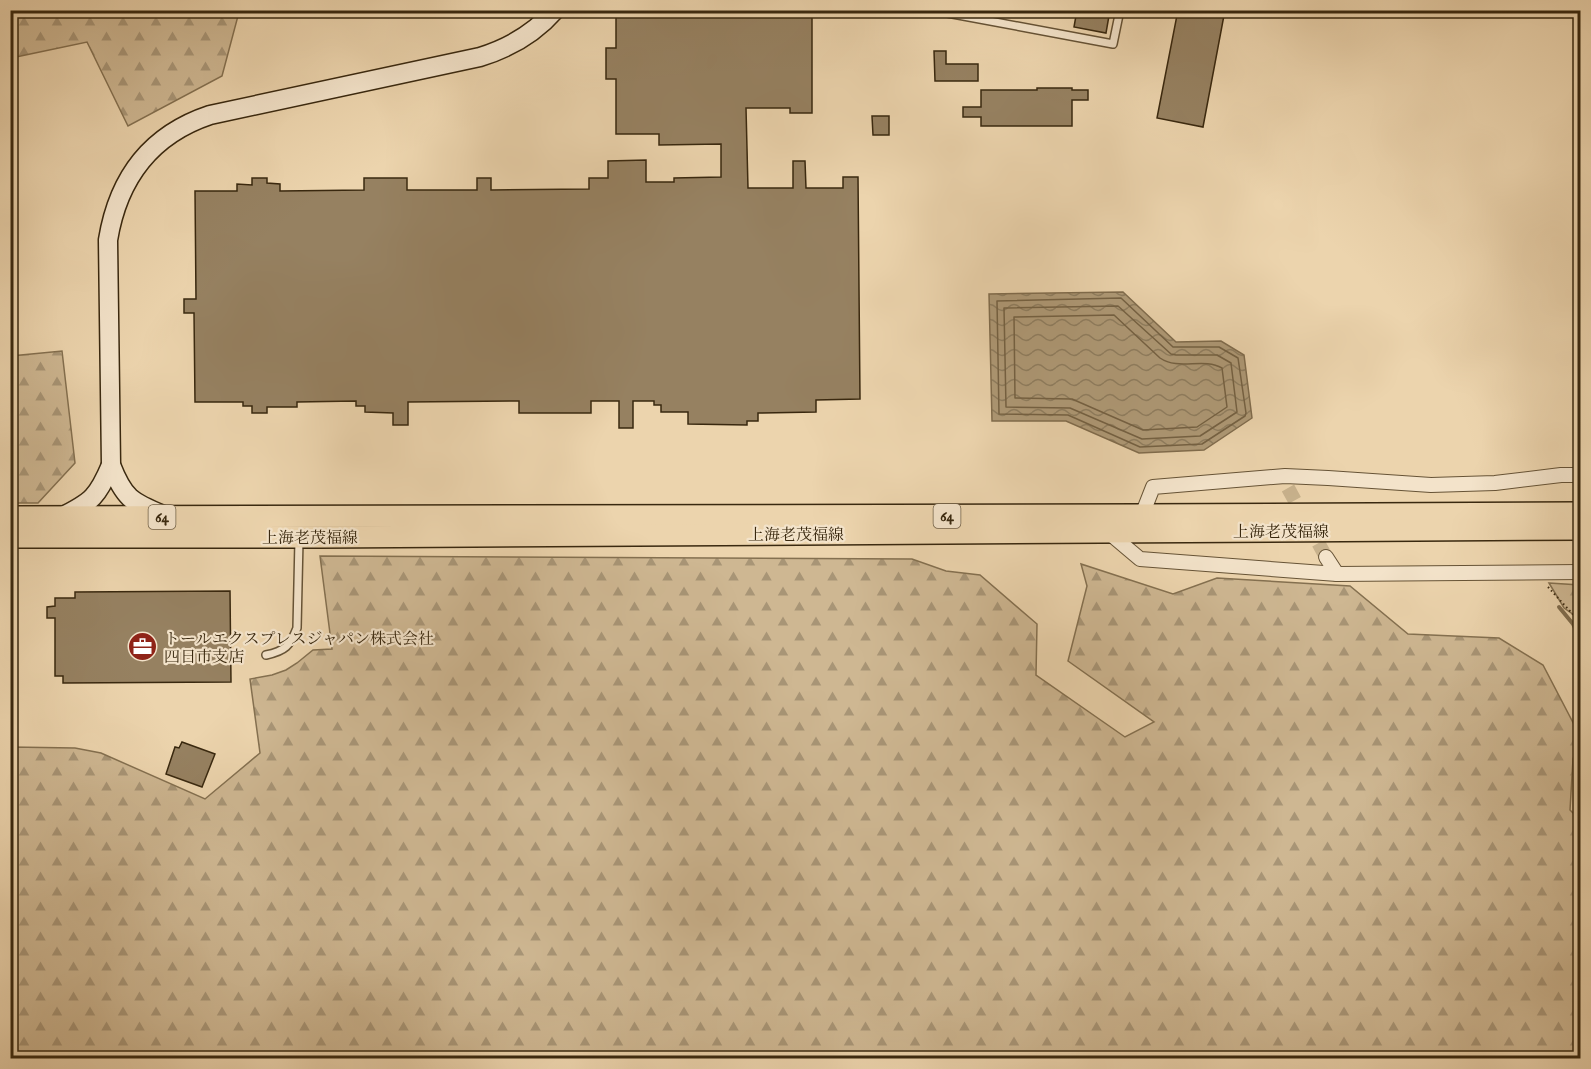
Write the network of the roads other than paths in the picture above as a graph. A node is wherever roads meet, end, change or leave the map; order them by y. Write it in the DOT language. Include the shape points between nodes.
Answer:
graph roads {
  1 [pos="555,10"];
  2 [pos="930,10"];
  3 [pos="1120,10"];
  4 [pos="962,14"];
  5 [pos="111,465"];
  6 [pos="1581,475"];
  7 [pos="1581,513"];
  8 [pos="1142,515"];
  9 [pos="10,517"];
  10 [pos="60,517"];
  11 [pos="171,517"];
  12 [pos="1581,529"];
  13 [pos="1108,532"];
  14 [pos="10,537"];
  15 [pos="299,537"];
  16 [pos="1326,557"];
  17 [pos="1581,572"];
  18 [pos="1337,574"];
  19 [pos="266,655"];
  1 -- 5 [label="street" via="524,38 501,50 210,115 180,127 149,151 122,192 108,240"];
  2 -- 4 [label="lane"];
  3 -- 4 [label="lane" via="1113,44"];
  5 -- 10 [label="street" via="97,494 77,510"];
  5 -- 11 [label="street" via="128,497"];
  6 -- 8 [label="street" via="1431,485 1328,478 1153,487"];
  7 -- 8 [label="main road, 上海老茂福線 / 64"];
  8 -- 11 [label="main road, 上海老茂福線 / 64"];
  9 -- 10 [label="main road, 上海老茂福線 / 64"];
  10 -- 11 [label="main road, 上海老茂福線 / 64"];
  12 -- 13 [label="main road, 上海老茂福線 / 64"];
  13 -- 15 [label="main road, 上海老茂福線 / 64"];
  13 -- 18 [label="street" via="1140,559"];
  14 -- 15 [label="main road, 上海老茂福線 / 64"];
  15 -- 19 [label="lane" via="297,628 291,642 280,652"];
  16 -- 18 [label="street"];
  17 -- 18 [label="street"];
}
